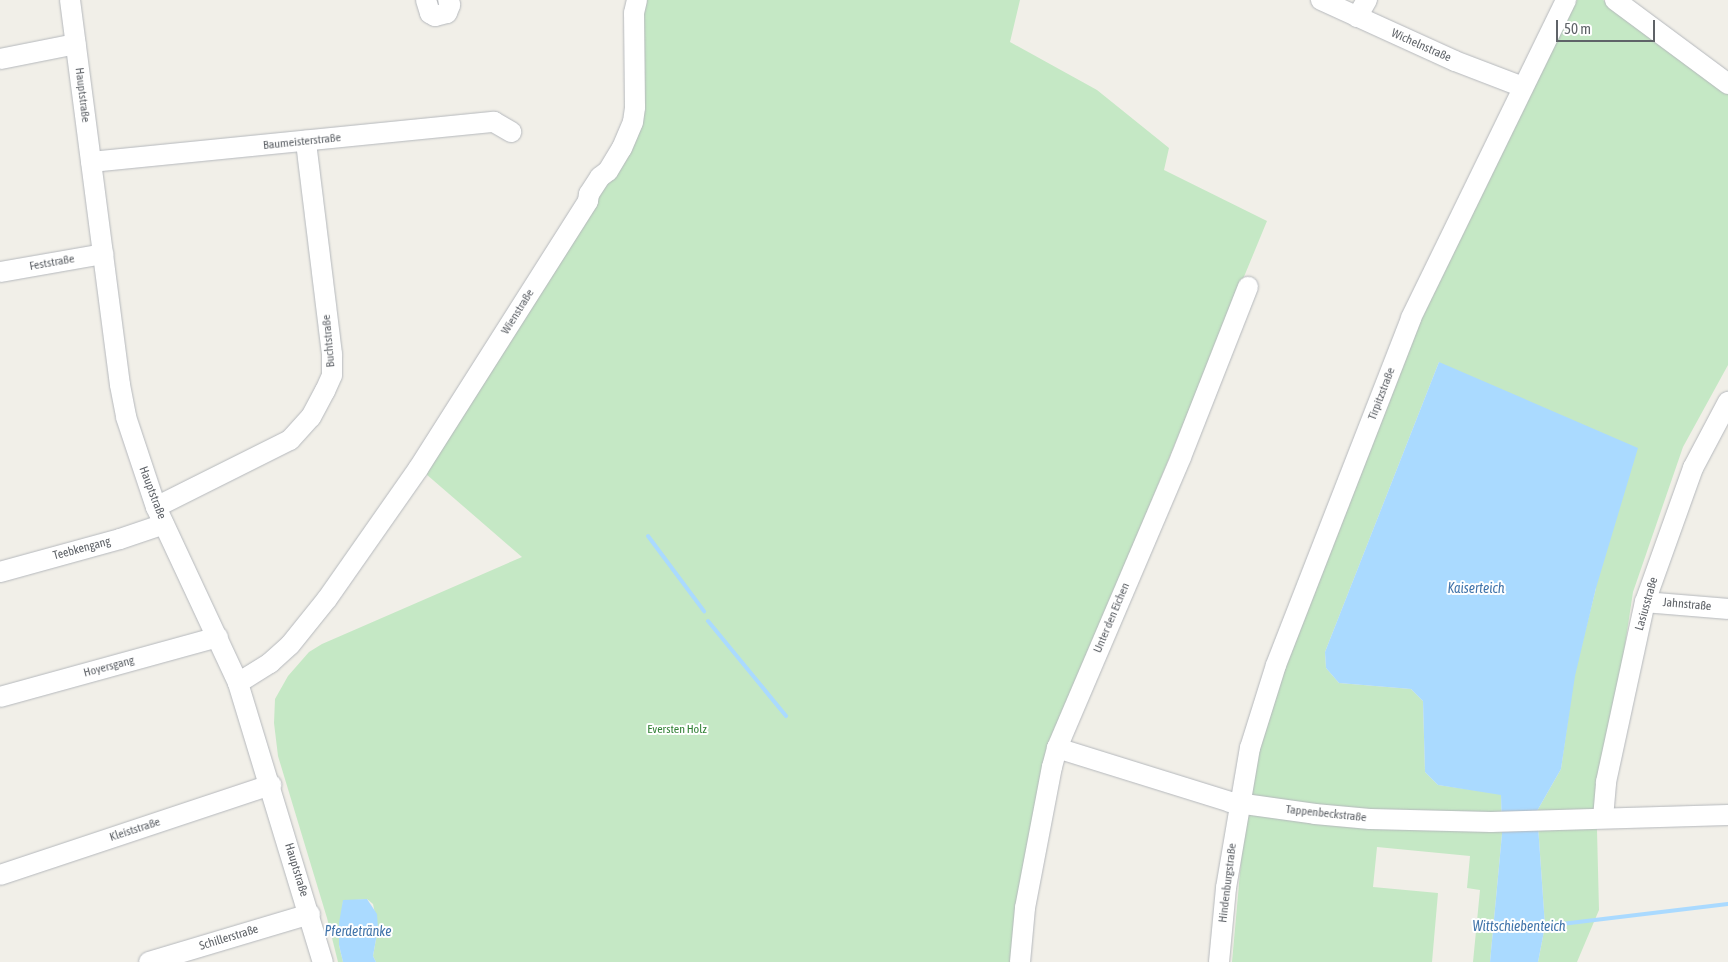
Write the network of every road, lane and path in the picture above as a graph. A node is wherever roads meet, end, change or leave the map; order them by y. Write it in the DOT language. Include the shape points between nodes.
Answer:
graph roads {
  1 [pos="70,0"];
  2 [pos="426,0"];
  3 [pos="448,0"];
  4 [pos="636,0"];
  5 [pos="1321,0"];
  6 [pos="1368,0"];
  7 [pos="1566,0"];
  8 [pos="1615,0"];
  9 [pos="1357,17"];
  10 [pos="76,44"];
  11 [pos="0,59"];
  12 [pos="1728,84"];
  13 [pos="1523,87"];
  14 [pos="511,132"];
  15 [pos="306,141"];
  16 [pos="91,162"];
  17 [pos="103,254"];
  18 [pos="0,272"];
  19 [pos="1248,287"];
  20 [pos="1728,402"];
  21 [pos="160,515"];
  22 [pos="0,572"];
  23 [pos="1645,602"];
  24 [pos="1728,609"];
  25 [pos="218,637"];
  26 [pos="238,683"];
  27 [pos="0,697"];
  28 [pos="1057,748"];
  29 [pos="271,785"];
  30 [pos="1239,804"];
  31 [pos="1728,814"];
  32 [pos="1602,818"];
  33 [pos="0,876"];
  34 [pos="310,914"];
  35 [pos="149,962"];
  36 [pos="323,962"];
  37 [pos="1020,962"];
  38 [pos="1219,962"];
  1 -- 10 [label="street, Hauptstraße"];
  2 -- 3 [label="street" via="430,14 435,16 447,13"];
  4 -- 26 [label="street, Wienstraße" via="635,107 633,122 622,148 589,194 588,201 418,469 326,599 290,645 270,663"];
  5 -- 9 [label="street, Wichelnstraße"];
  6 -- 9 [label="street"];
  7 -- 13 [label="street, Tirpitzstraße"];
  8 -- 12 [label="street"];
  9 -- 13 [label="street, Wichelnstraße"];
  10 -- 11 [label="street"];
  10 -- 16 [label="street, Hauptstraße"];
  13 -- 30 [label="street, Tirpitzstraße" via="1411,318 1276,666 1250,748"];
  14 -- 15 [label="street, Baumeisterstraße" via="494,122"];
  15 -- 16 [label="street, Baumeisterstraße"];
  15 -- 21 [label="street, Buchtstraße" via="332,375 311,416 290,440"];
  16 -- 17 [label="street, Hauptstraße"];
  17 -- 18 [label="street, Feststraße"];
  17 -- 21 [label="street, Hauptstraße" via="126,417"];
  19 -- 28 [label="street, Unter den Eichen" via="1181,457"];
  20 -- 23 [label="street, Lasiusstraße" via="1693,468"];
  21 -- 22 [label="street, Teebkengang" via="120,539"];
  21 -- 25 [label="street, Hauptstraße"];
  23 -- 24 [label="street, Jahnstraße"];
  23 -- 32 [label="street, Lasiusstraße" via="1606,782"];
  25 -- 26 [label="street, Hauptstraße"];
  25 -- 27 [label="street, Hoyersgang"];
  26 -- 29 [label="street, Hauptstraße"];
  28 -- 30 [label="street, Tappenbeckstraße"];
  28 -- 37 [label="street, Unter den Eichen" via="1025,908"];
  29 -- 33 [label="street, Kleiststraße"];
  29 -- 34 [label="street, Hauptstraße"];
  30 -- 32 [label="street, Tappenbeckstraße" via="1370,819 1496,822"];
  30 -- 38 [label="street, Hindenburgstraße"];
  31 -- 32 [label="street, Tappenbeckstraße"];
  34 -- 35 [label="street, Schillerstraße"];
  34 -- 36 [label="street, Hauptstraße"];
}
